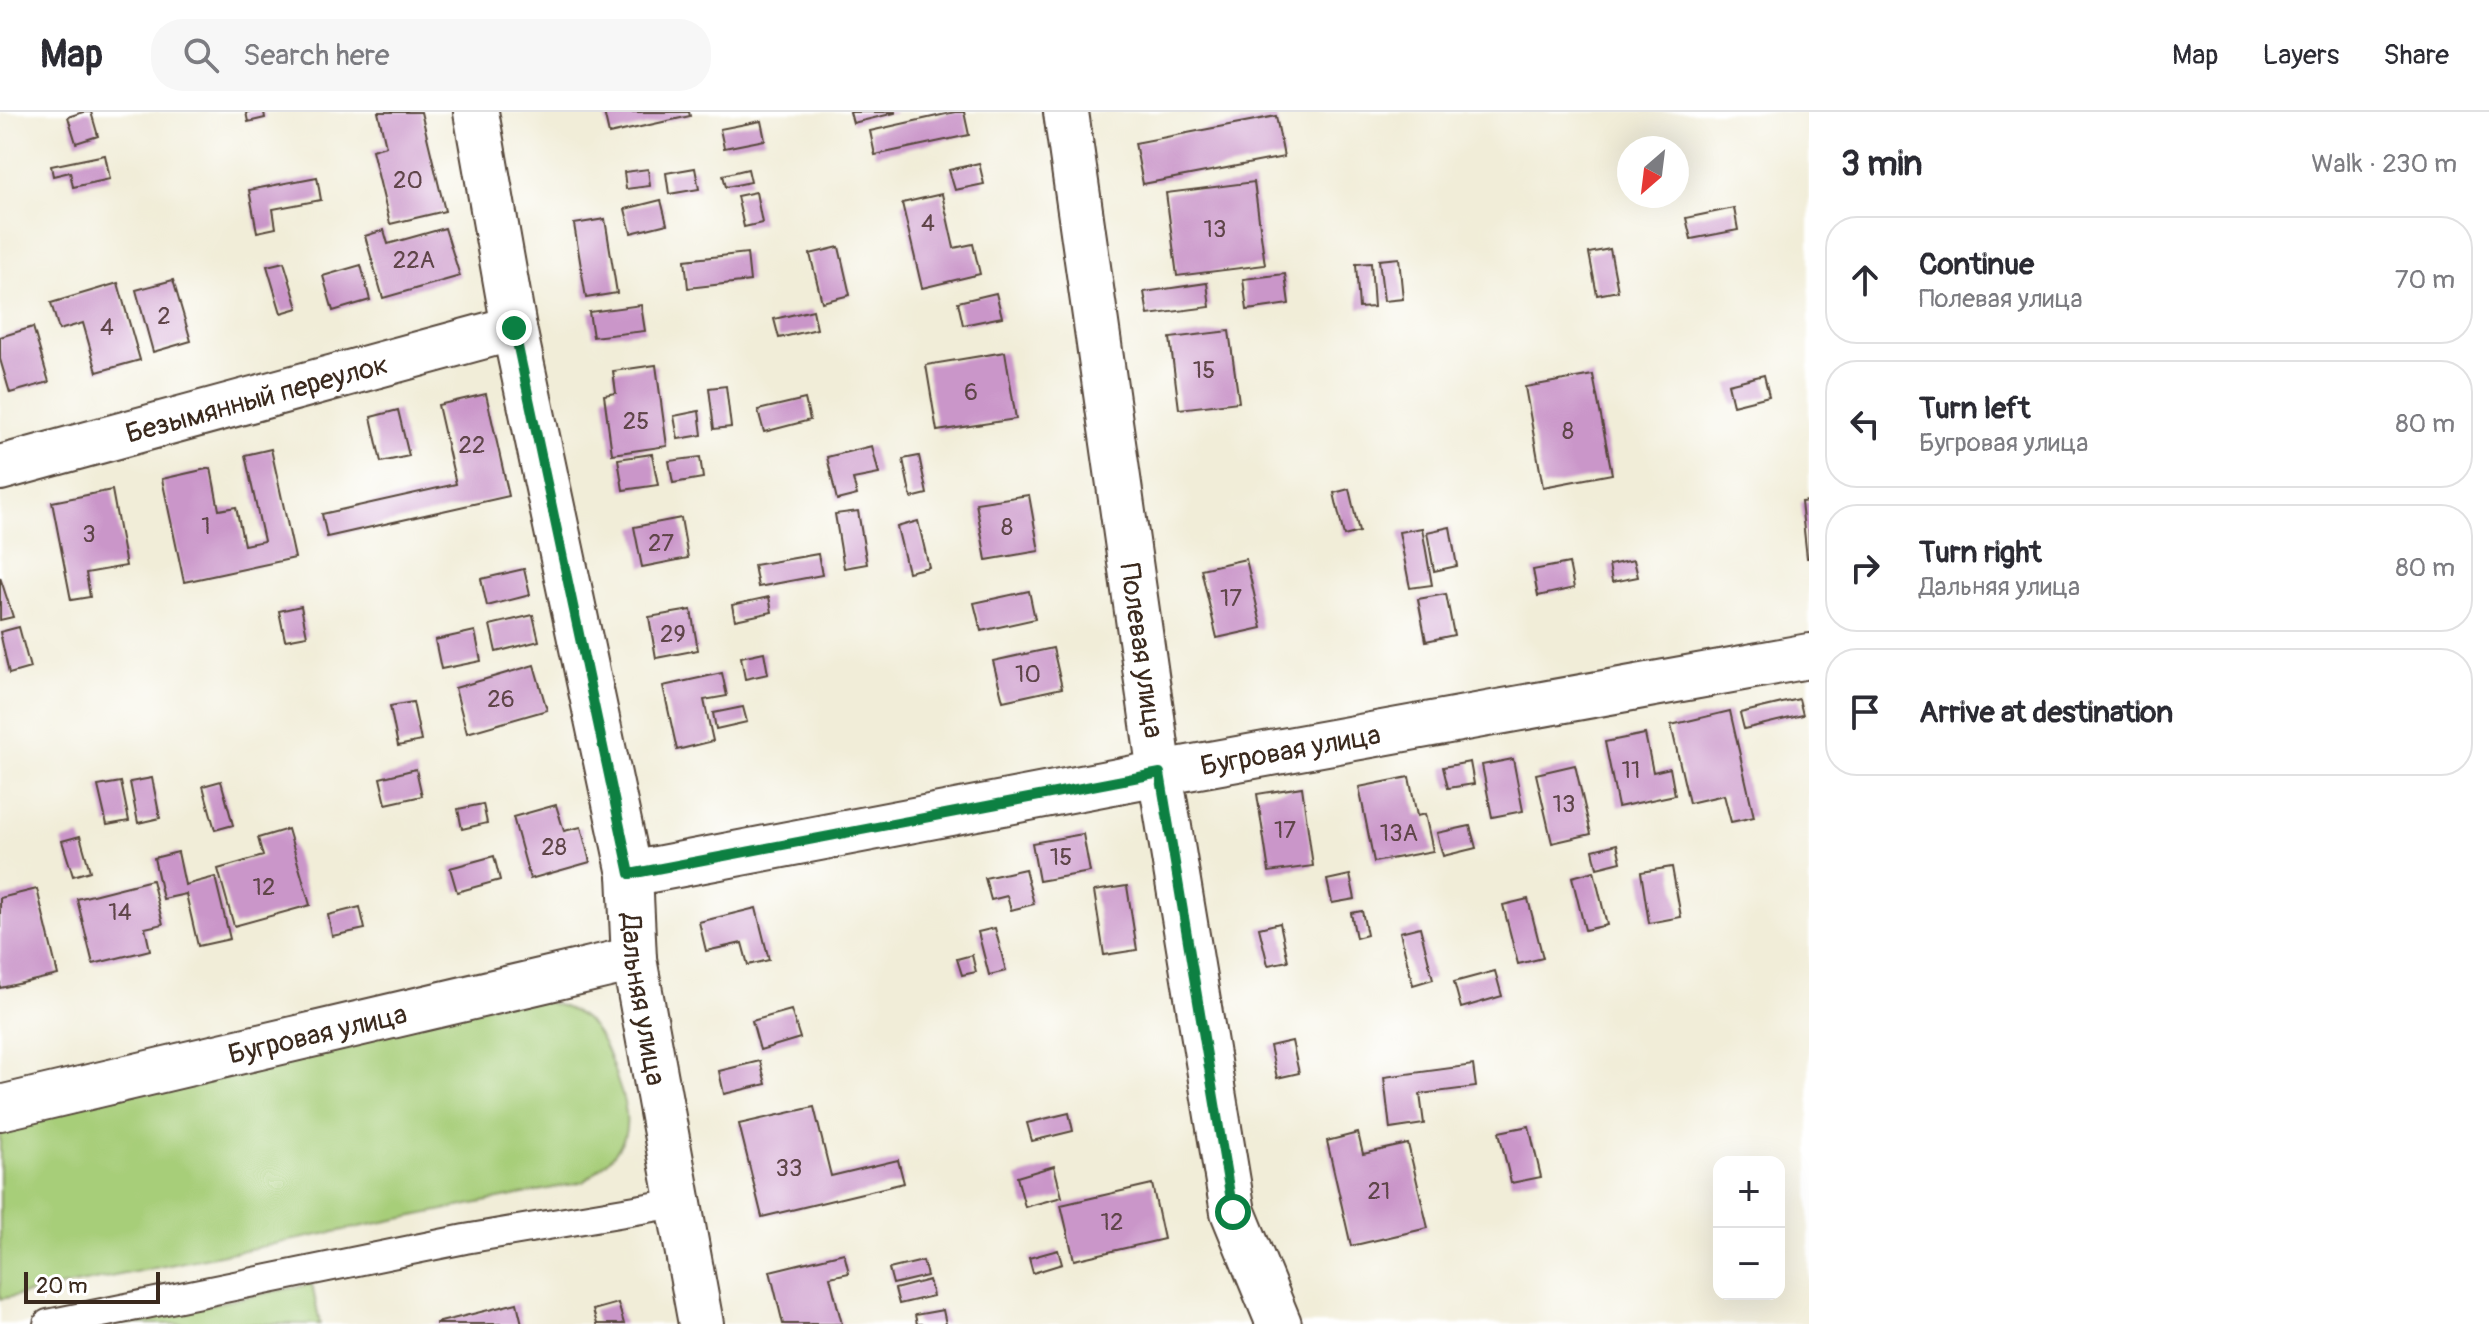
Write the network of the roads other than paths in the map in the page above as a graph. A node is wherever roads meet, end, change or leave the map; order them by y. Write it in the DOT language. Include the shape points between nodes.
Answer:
graph roads {
  1 [pos="476,112"];
  2 [pos="1066,112"];
  3 [pos="514,328"];
  4 [pos="0,468"];
  5 [pos="1809,656"];
  6 [pos="1160,773"];
  7 [pos="630,874"];
  8 [pos="634,959"];
  9 [pos="0,1108"];
  10 [pos="677,1203"];
  11 [pos="48,1324"];
  12 [pos="701,1324"];
  13 [pos="1279,1324"];
  1 -- 3 [label="street, Дальняя улица"];
  2 -- 6 [label="street, Полевая улица"];
  3 -- 4 [label="street, Безымянный переулок"];
  3 -- 7 [label="street, Дальняя улица"];
  5 -- 6 [label="street, Бугровая улица"];
  6 -- 7 [label="street, Бугровая улица"];
  6 -- 13 [label="street, Полевая улица" via="1233,1212"];
  7 -- 8 [label="street, Дальняя улица"];
  8 -- 9 [label="street, Бугровая улица"];
  8 -- 10 [label="street, Дальняя улица"];
  10 -- 11 [label="lane" via="465,1239"];
  10 -- 12 [label="street, Дальняя улица"];
}
